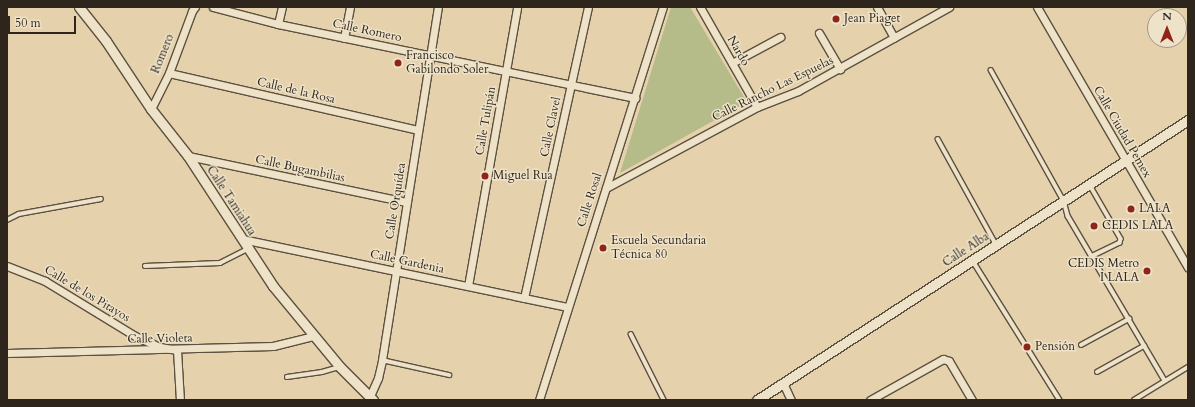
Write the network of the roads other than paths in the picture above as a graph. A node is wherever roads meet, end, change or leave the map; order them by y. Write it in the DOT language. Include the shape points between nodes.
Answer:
graph roads {
  1 [pos="79,7"];
  2 [pos="195,7"];
  3 [pos="213,7"];
  4 [pos="282,7"];
  5 [pos="350,7"];
  6 [pos="438,7"];
  7 [pos="517,7"];
  8 [pos="588,7"];
  9 [pos="663,7"];
  10 [pos="700,7"];
  11 [pos="877,7"];
  12 [pos="1038,7"];
  13 [pos="947,8"];
  14 [pos="278,24"];
  15 [pos="819,32"];
  16 [pos="780,37"];
  17 [pos="344,38"];
  18 [pos="894,38"];
  19 [pos="430,55"];
  20 [pos="732,63"];
  21 [pos="840,69"];
  22 [pos="991,70"];
  23 [pos="506,71"];
  24 [pos="169,73"];
  25 [pos="571,85"];
  26 [pos="635,98"];
  27 [pos="757,107"];
  28 [pos="151,109"];
  29 [pos="1188,120"];
  30 [pos="418,130"];
  31 [pos="938,139"];
  32 [pos="188,156"];
  33 [pos="1125,161"];
  34 [pos="1090,184"];
  35 [pos="606,188"];
  36 [pos="101,199"];
  37 [pos="1064,201"];
  38 [pos="406,202"];
  39 [pos="7,220"];
  40 [pos="242,239"];
  41 [pos="996,245"];
  42 [pos="248,249"];
  43 [pos="1094,256"];
  44 [pos="973,260"];
  45 [pos="7,266"];
  46 [pos="145,266"];
  47 [pos="1188,267"];
  48 [pos="395,271"];
  49 [pos="468,286"];
  50 [pos="524,298"];
  51 [pos="568,307"];
  52 [pos="1129,319"];
  53 [pos="631,334"];
  54 [pos="313,336"];
  55 [pos="1081,345"];
  56 [pos="1144,346"];
  57 [pos="177,350"];
  58 [pos="7,353"];
  59 [pos="382,360"];
  60 [pos="340,367"];
  61 [pos="1188,368"];
  62 [pos="1098,372"];
  63 [pos="449,375"];
  64 [pos="287,377"];
  65 [pos="1164,381"];
  66 [pos="783,383"];
  67 [pos="371,398"];
  68 [pos="794,399"];
  69 [pos="180,400"];
  70 [pos="538,400"];
  71 [pos="664,400"];
  72 [pos="757,400"];
  73 [pos="870,400"];
  74 [pos="972,400"];
  75 [pos="1060,400"];
  76 [pos="1134,400"];
  1 -- 28 [label="street, Calle Tamiahua" via="106,41"];
  2 -- 24 [label="street, Romero"];
  3 -- 14 [label="street, Calle Romero"];
  4 -- 14 [label="street"];
  5 -- 17 [label="street"];
  6 -- 19 [label="street, Calle Orquídea"];
  7 -- 23 [label="street, Calle Tulipán"];
  8 -- 25 [label="street, Calle Clavel"];
  9 -- 26 [label="street, Calle Rosal"];
  10 -- 20 [label="street, Nardo"];
  11 -- 18 [label="street"];
  12 -- 33 [label="street, Calle Ciudad Pemex"];
  13 -- 18 [label="street, Calle Rancho Las Espuelas"];
  14 -- 17 [label="street, Calle Romero"];
  15 -- 21 [label="street"];
  16 -- 20 [label="street"];
  17 -- 19 [label="street, Calle Romero"];
  18 -- 21 [label="street, Calle Rancho Las Espuelas"];
  19 -- 23 [label="street, Calle Romero"];
  19 -- 30 [label="street, Calle Orquídea"];
  20 -- 27 [label="street, Nardo"];
  21 -- 27 [label="street, Calle Rancho Las Espuelas" via="790,95"];
  22 -- 37 [label="lane"];
  23 -- 25 [label="street, Calle Romero"];
  23 -- 49 [label="street, Calle Tulipán"];
  24 -- 28 [label="street, Romero"];
  24 -- 30 [label="street, Calle de la Rosa"];
  25 -- 26 [label="street, Calle Romero"];
  25 -- 50 [label="street, Calle Clavel"];
  26 -- 35 [label="street, Calle Rosal"];
  27 -- 35 [label="street, Calle Rancho Las Espuelas"];
  28 -- 32 [label="street, Calle Tamiahua"];
  29 -- 33 [label="street, Calle Alba"];
  30 -- 38 [label="street, Calle Orquídea"];
  31 -- 41 [label="lane"];
  32 -- 38 [label="street, Calle Bugambilias"];
  32 -- 40 [label="street, Calle Tamiahua"];
  33 -- 34 [label="street, Calle Alba"];
  33 -- 47 [label="street, Calle Ciudad Pemex"];
  34 -- 37 [label="street, Calle Alba"];
  34 -- 43 [label="lane" via="1121,239 1120,243"];
  35 -- 51 [label="street, Calle Rosal"];
  36 -- 39 [label="lane" via="19,214"];
  37 -- 41 [label="street, Calle Alba"];
  37 -- 43 [label="lane" via="1068,216"];
  38 -- 48 [label="street, Calle Orquídea"];
  40 -- 42 [label="street, Calle Tamiahua"];
  40 -- 48 [label="street, Calle Gardenia"];
  41 -- 44 [label="street, Calle Alba"];
  42 -- 46 [label="lane" via="214,264"];
  42 -- 54 [label="street, Calle Tamiahua" via="273,286"];
  43 -- 52 [label="lane"];
  44 -- 66 [label="street, Calle Alba"];
  44 -- 75 [label="lane"];
  45 -- 57 [label="street, Calle de los Pitayos" via="45,281 135,336 160,348"];
  48 -- 49 [label="street, Calle Gardenia"];
  48 -- 59 [label="street, Calle Orquídea"];
  49 -- 50 [label="street, Calle Gardenia"];
  50 -- 51 [label="street, Calle Gardenia"];
  51 -- 70 [label="street, Calle Rosal"];
  52 -- 55 [label="lane"];
  52 -- 56 [label="lane"];
  53 -- 71 [label="lane"];
  54 -- 57 [label="street, Calle Violeta" via="274,346"];
  54 -- 60 [label="street, Calle Tamiahua"];
  56 -- 62 [label="lane"];
  56 -- 65 [label="lane"];
  57 -- 58 [label="street, Calle Violeta"];
  57 -- 69 [label="street"];
  59 -- 63 [label="lane"];
  59 -- 67 [label="street, Calle Orquídea"];
  60 -- 64 [label="lane"];
  60 -- 67 [label="street, Calle Tamiahua"];
  61 -- 65 [label="lane"];
  65 -- 76 [label="lane"];
  66 -- 68 [label="street"];
  66 -- 72 [label="street, Calle Alba"];
  73 -- 74 [label="street" via="943,358 949,361"];
}
